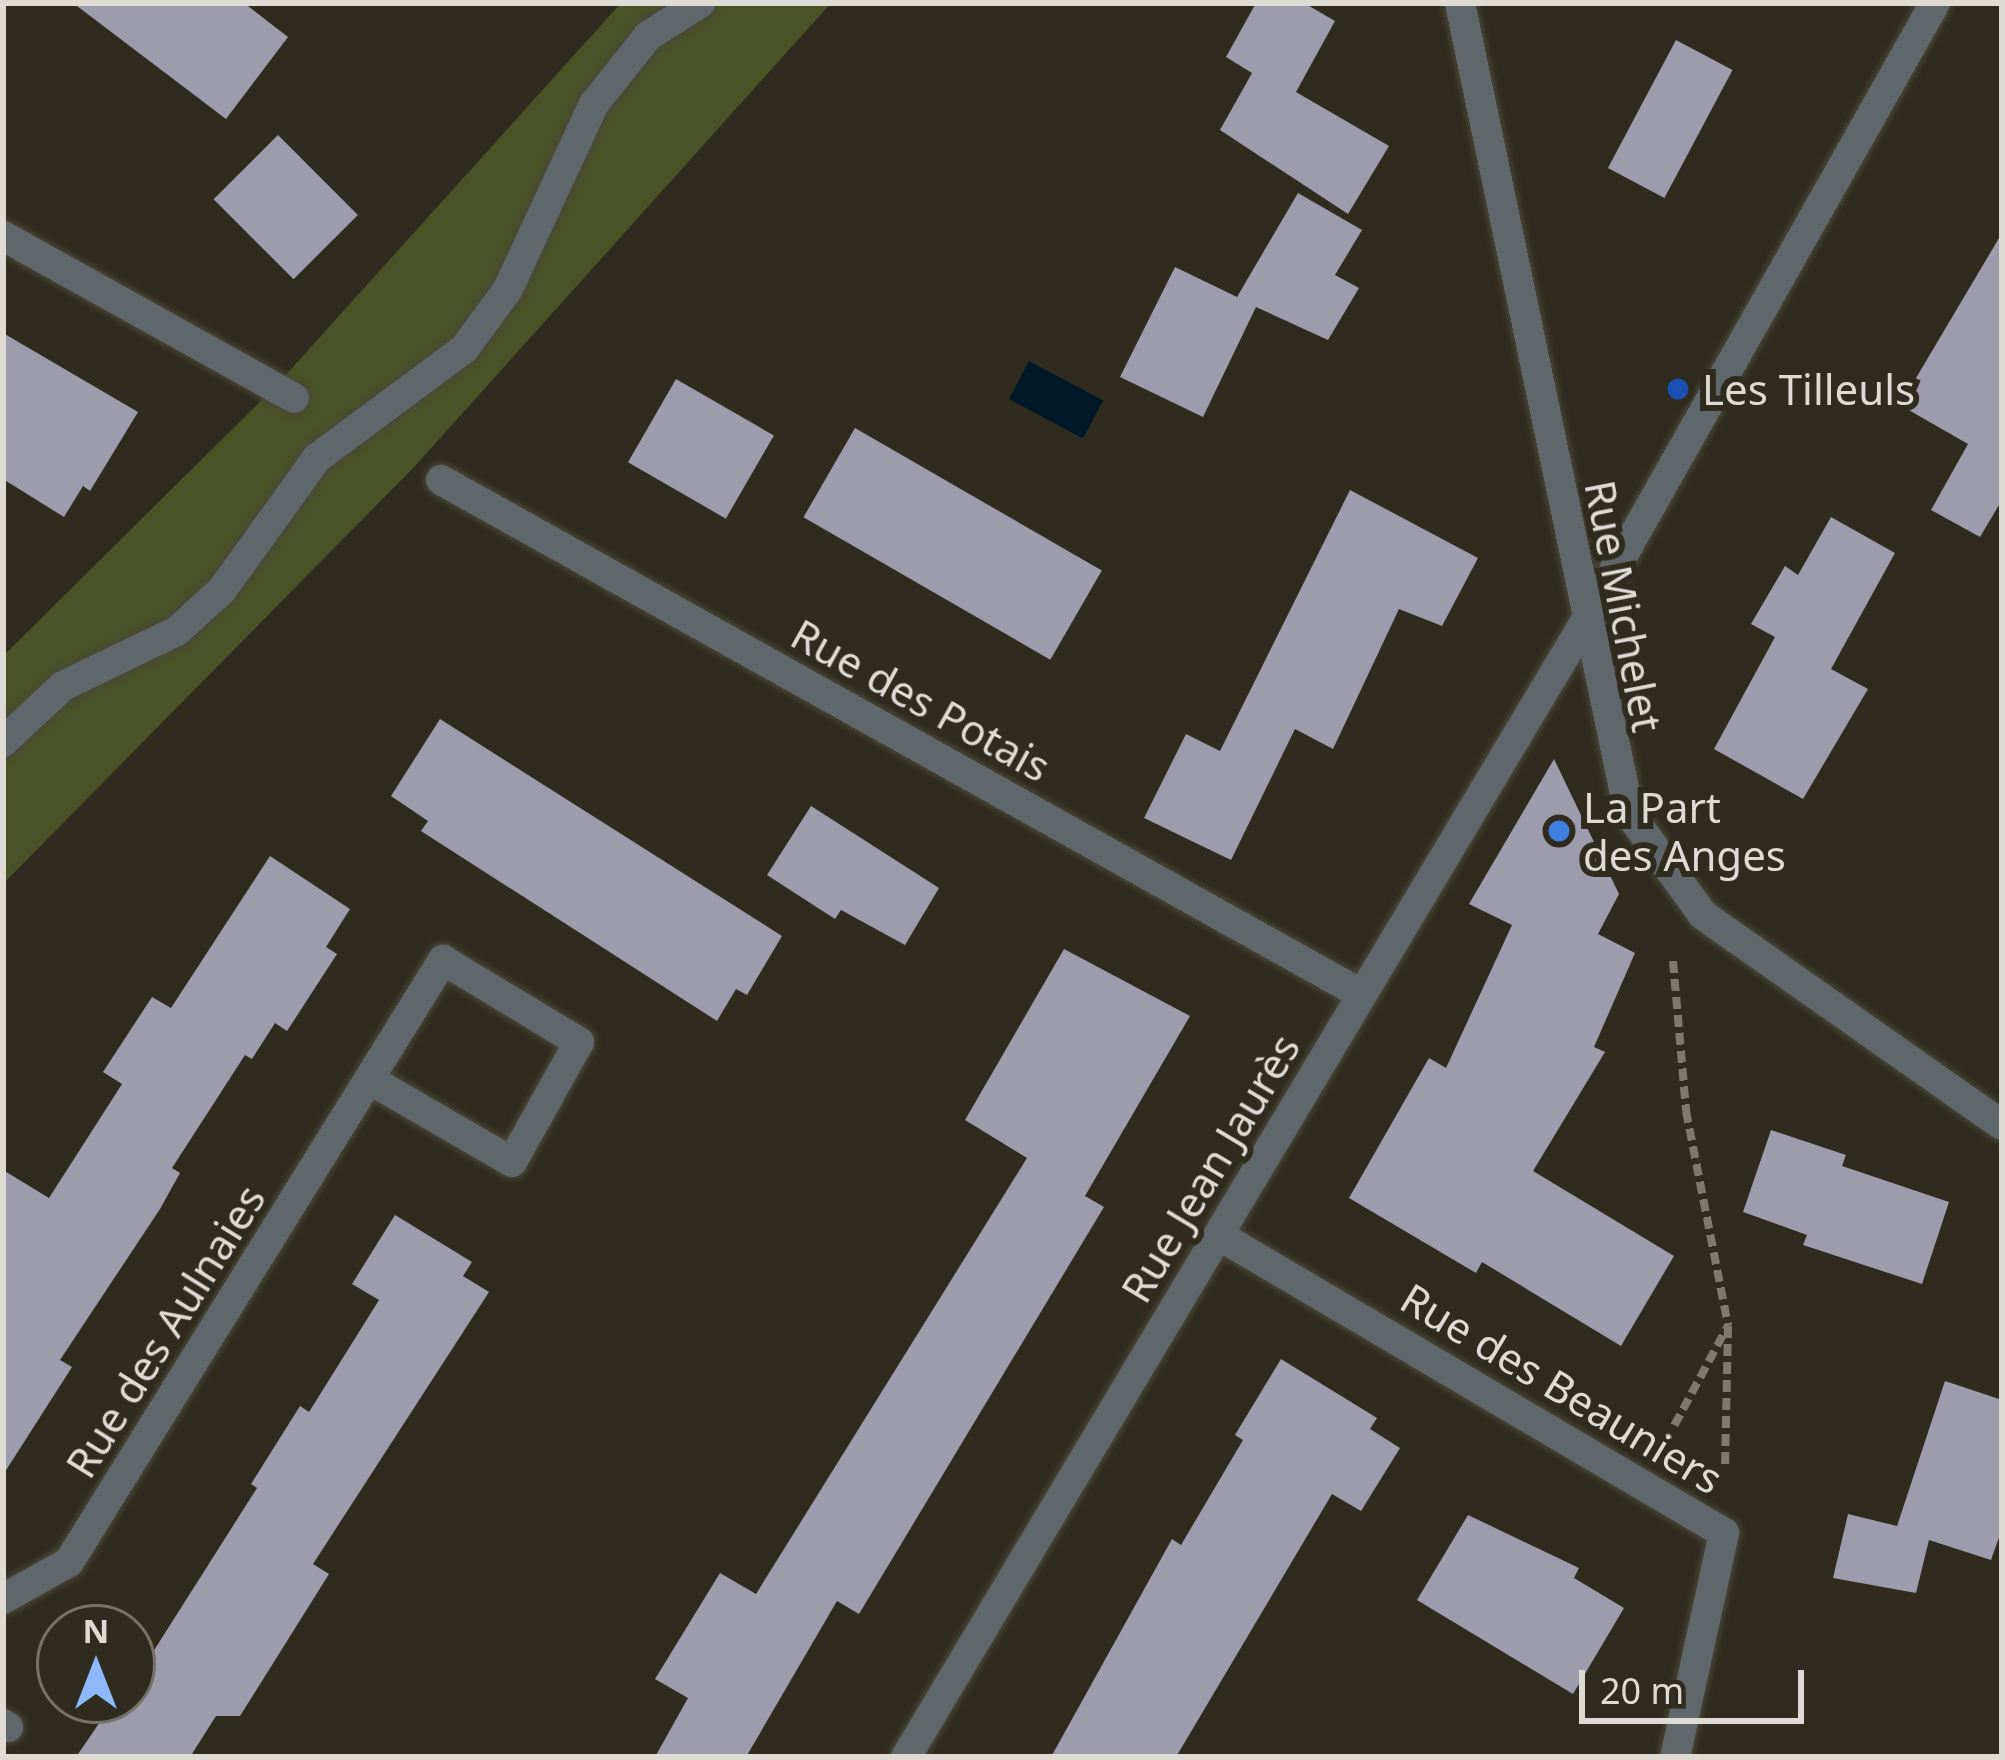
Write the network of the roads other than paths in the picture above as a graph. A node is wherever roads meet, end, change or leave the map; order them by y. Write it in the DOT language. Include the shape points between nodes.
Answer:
graph roads {
  1 [pos="700,3"];
  2 [pos="1460,3"];
  3 [pos="1935,3"];
  4 [pos="3,236"];
  5 [pos="294,398"];
  6 [pos="441,479"];
  7 [pos="1585,622"];
  8 [pos="3,742"];
  9 [pos="1361,994"];
  10 [pos="372,1081"];
  11 [pos="2002,1125"];
  12 [pos="1220,1236"];
  13 [pos="3,1599"];
  14 [pos="906,1757"];
  15 [pos="1675,1757"];
  1 -- 8 [label="street" via="648,36 594,104 508,289 464,349 317,458 222,590 177,631 63,686"];
  2 -- 7 [label="street, Rue Michelet"];
  3 -- 7 [label="street, Rue Jean Jaurès"];
  4 -- 5 [label="street"];
  6 -- 9 [label="street, Rue des Potais"];
  7 -- 9 [label="street, Rue Jean Jaurès"];
  7 -- 11 [label="street, Rue Michelet" via="1616,776 1663,864 1703,915"];
  9 -- 12 [label="street, Rue Jean Jaurès"];
  10 -- 10 [label="street, Rue des Aulnaies" via="443,960 579,1042 512,1162"];
  10 -- 13 [label="street, Rue des Aulnaies" via="69,1562"];
  12 -- 14 [label="street, Rue Jean Jaurès"];
  12 -- 15 [label="street, Rue des Beauniers" via="1724,1533"];
}
